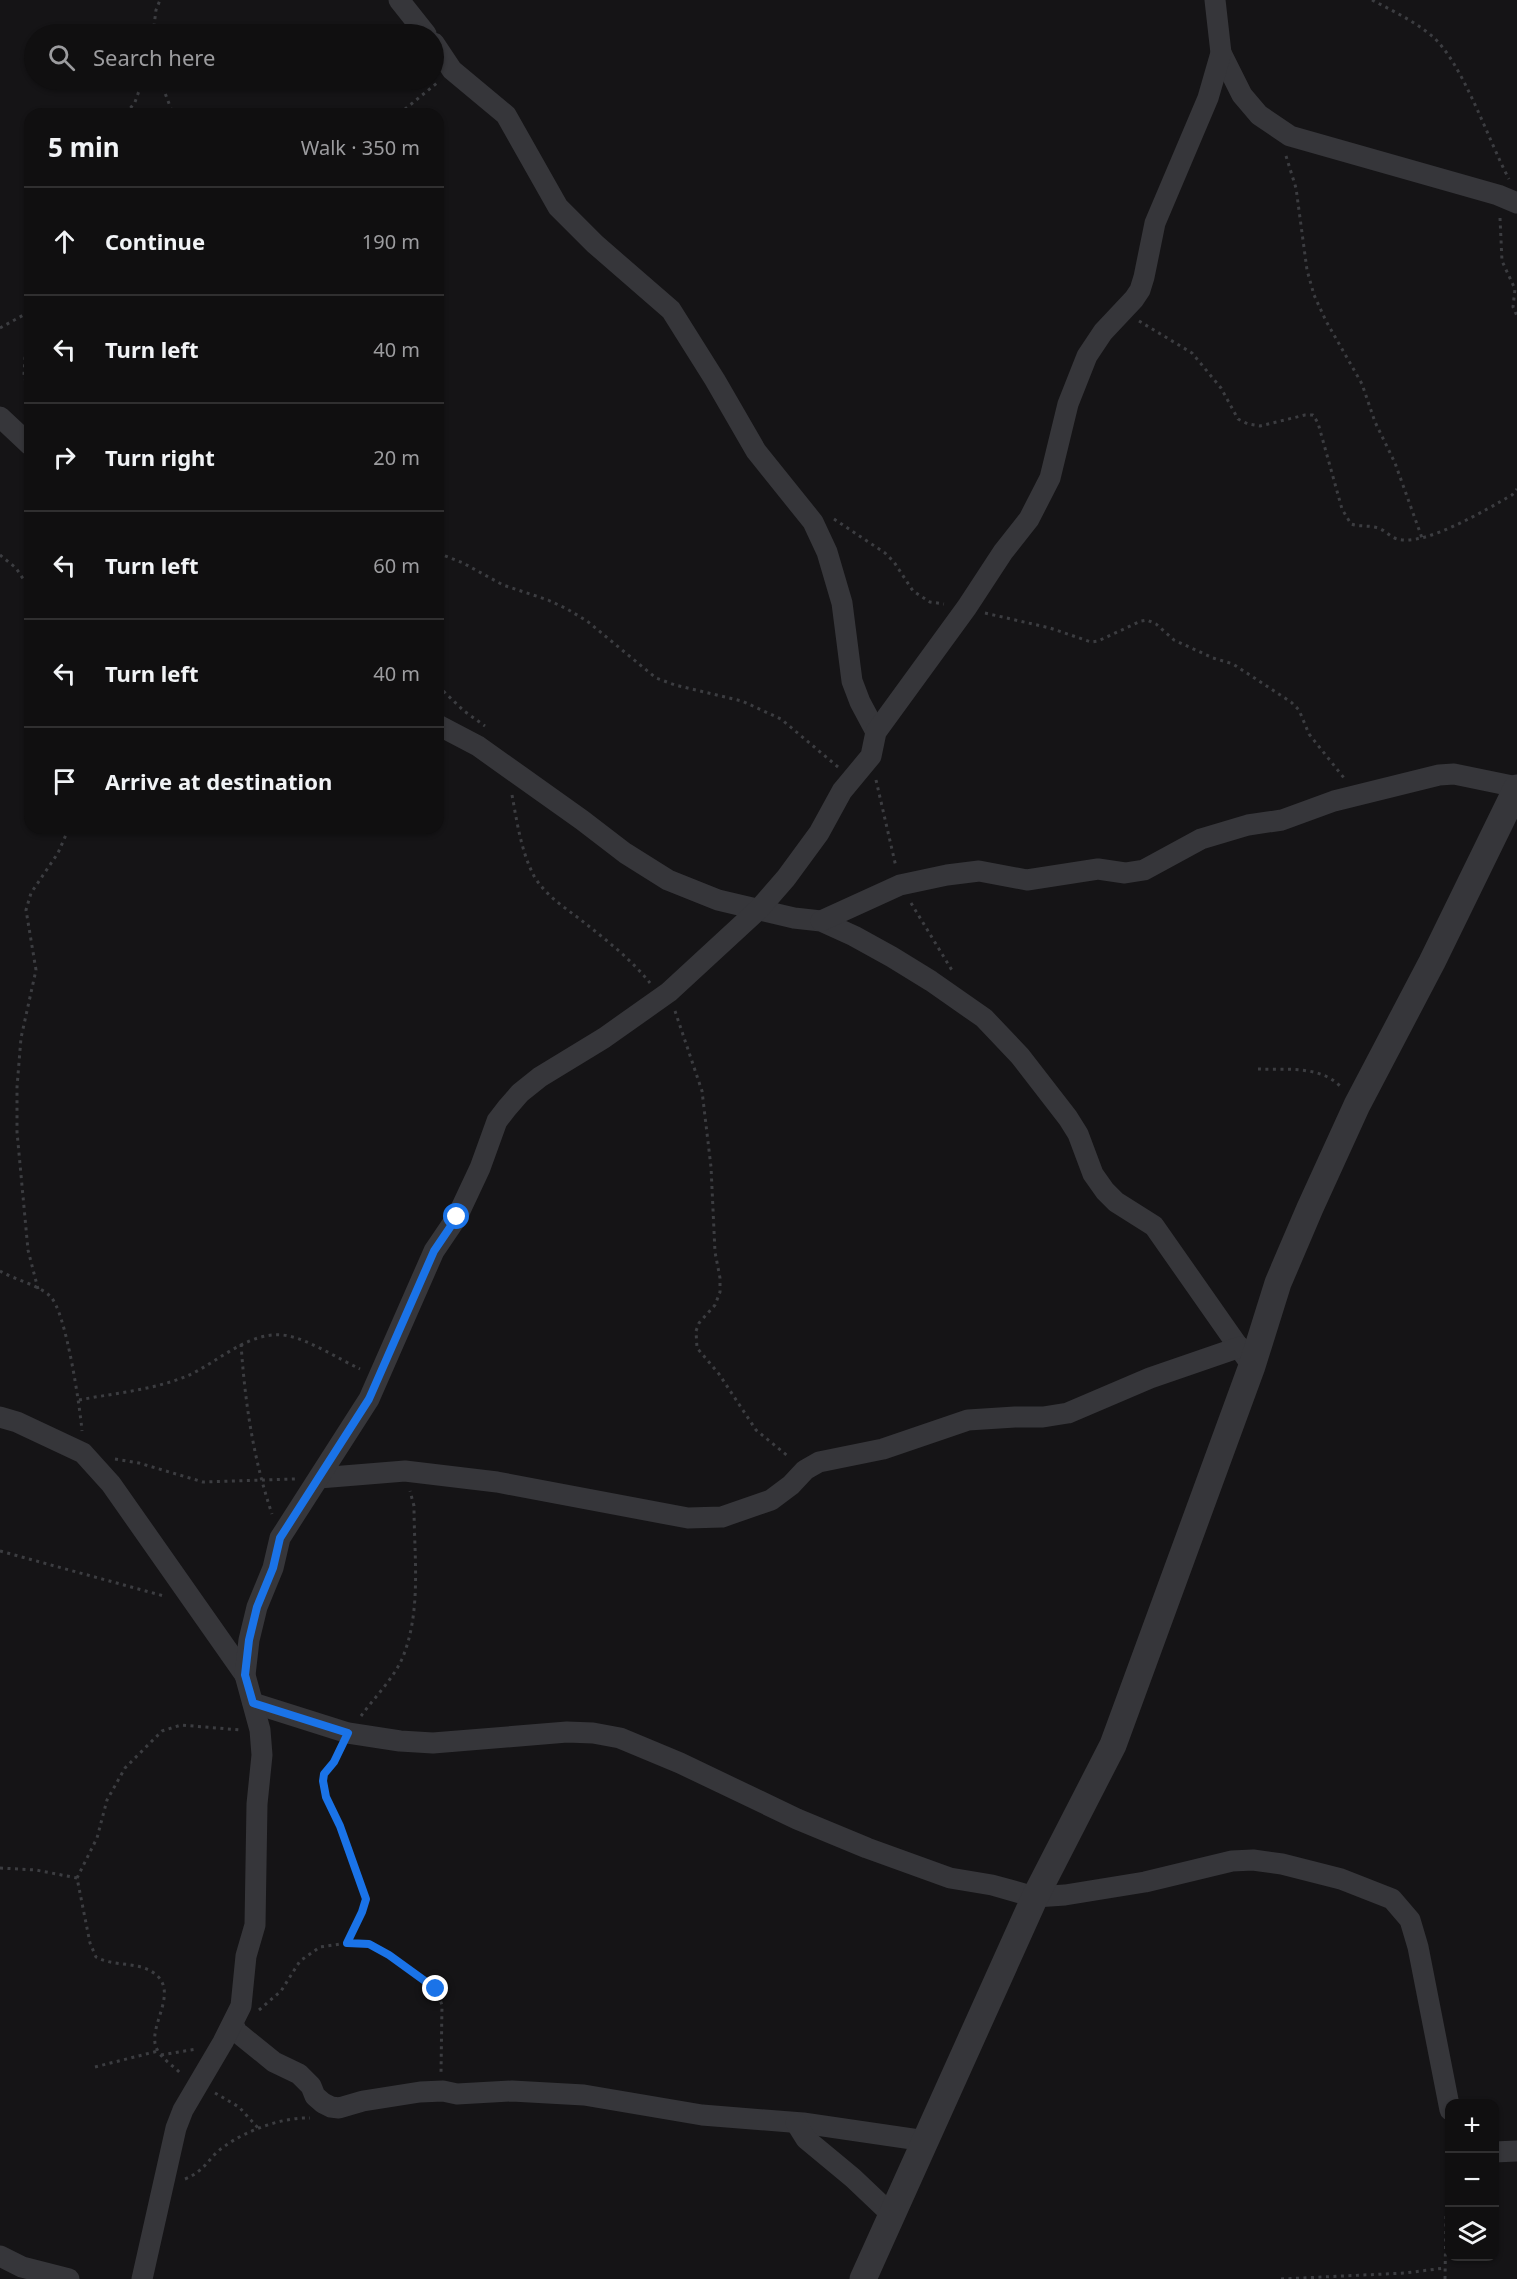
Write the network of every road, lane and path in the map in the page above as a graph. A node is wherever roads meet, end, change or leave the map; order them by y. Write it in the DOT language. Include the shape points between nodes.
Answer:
graph roads {
  1 [pos="160,0"];
  2 [pos="399,0"];
  3 [pos="1215,0"];
  4 [pos="1372,0"];
  5 [pos="154,24"];
  6 [pos="418,24"];
  7 [pos="1221,53"];
  8 [pos="444,58"];
  9 [pos="452,70"];
  10 [pos="444,77"];
  11 [pos="139,90"];
  12 [pos="164,90"];
  13 [pos="428,90"];
  14 [pos="130,108"];
  15 [pos="171,108"];
  16 [pos="406,108"];
  17 [pos="1276,126"];
  18 [pos="1509,194"];
  19 [pos="1123,309"];
  20 [pos="24,315"];
  21 [pos="1517,316"];
  22 [pos="0,328"];
  23 [pos="0,417"];
  24 [pos="24,439"];
  25 [pos="1517,489"];
  26 [pos="813,522"];
  27 [pos="1422,538"];
  28 [pos="0,555"];
  29 [pos="444,556"];
  30 [pos="24,580"];
  31 [pos="967,608"];
  32 [pos="444,728"];
  33 [pos="876,732"];
  34 [pos="871,756"];
  35 [pos="508,767"];
  36 [pos="852,779"];
  37 [pos="1517,787"];
  38 [pos="1358,796"];
  39 [pos="66,834"];
  40 [pos="900,885"];
  41 [pos="759,909"];
  42 [pos="821,921"];
  43 [pos="954,972"];
  44 [pos="666,994"];
  45 [pos="1258,1069"];
  46 [pos="1357,1105"];
  47 [pos="0,1271"];
  48 [pos="38,1289"];
  49 [pos="241,1344"];
  50 [pos="1246,1357"];
  51 [pos="378,1378"];
  52 [pos="79,1400"];
  53 [pos="0,1417"];
  54 [pos="83,1453"];
  55 [pos="805,1470"];
  56 [pos="405,1471"];
  57 [pos="320,1478"];
  58 [pos="261,1479"];
  59 [pos="280,1538"];
  60 [pos="0,1551"];
  61 [pos="198,1606"];
  62 [pos="245,1675"];
  63 [pos="253,1703"];
  64 [pos="260,1730"];
  65 [pos="348,1733"];
  66 [pos="0,1868"];
  67 [pos="77,1878"];
  68 [pos="1035,1897"];
  69 [pos="347,1943"];
  70 [pos="231,2033"];
  71 [pos="158,2051"];
  72 [pos="161,2055"];
  73 [pos="95,2067"];
  74 [pos="200,2080"];
  75 [pos="442,2091"];
  76 [pos="1447,2099"];
  77 [pos="339,2108"];
  78 [pos="796,2123"];
  79 [pos="259,2129"];
  80 [pos="926,2141"];
  81 [pos="1517,2151"];
  82 [pos="1499,2152"];
  83 [pos="162,2192"];
  84 [pos="1447,2207"];
  85 [pos="892,2215"];
  86 [pos="0,2256"];
  87 [pos="1445,2268"];
  88 [pos="69,2279"];
  89 [pos="142,2279"];
  90 [pos="863,2279"];
  91 [pos="1281,2279"];
  92 [pos="1445,2279"];
  1 -- 5 [label="path"];
  2 -- 6 [label="street"];
  3 -- 7 [label="street"];
  4 -- 18 [label="path" via="1412,20 1444,51"];
  7 -- 17 [label="street" via="1242,95 1259,115"];
  7 -- 19 [label="street" via="1208,98 1155,224 1140,290"];
  8 -- 9 [label="street"];
  9 -- 10 [label="path"];
  9 -- 26 [label="street" via="506,115 558,207 671,310 756,451"];
  11 -- 14 [label="path"];
  12 -- 15 [label="path"];
  13 -- 16 [label="path"];
  17 -- 18 [label="street" via="1290,136"];
  17 -- 27 [label="path" via="1296,188 1314,295 1362,384"];
  18 -- 21 [label="path" via="1502,261 1515,289 1513,307"];
  19 -- 27 [label="path" via="1192,352 1221,388 1238,418 1248,424 1260,426 1313,415 1342,509 1351,524 1381,528 1397,539"];
  19 -- 31 [label="street" via="1103,332 1077,376 1050,478 1029,519"];
  20 -- 22 [label="path"];
  23 -- 24 [label="street"];
  25 -- 27 [label="path" via="1492,506"];
  26 -- 31 [label="path" via="835,519 845,524 894,562 920,597"];
  26 -- 33 [label="street" via="827,552 842,603 852,681"];
  28 -- 30 [label="path"];
  29 -- 36 [label="path" via="503,585 567,609 656,678 742,701 781,718"];
  31 -- 33 [label="street"];
  31 -- 38 [label="path" via="1091,642 1141,621 1156,624 1174,640 1233,664 1291,702 1310,734"];
  32 -- 35 [label="street"];
  33 -- 34 [label="street"];
  34 -- 36 [label="street"];
  34 -- 40 [label="path"];
  35 -- 41 [label="street" via="668,880 718,900"];
  35 -- 44 [label="path" via="518,826 535,877 560,905 638,968 657,992"];
  36 -- 41 [label="street" via="819,833"];
  37 -- 38 [label="street" via="1454,774"];
  37 -- 46 [label="street"];
  38 -- 40 [label="street" via="1202,839 1138,872 1098,869 1027,880 979,871"];
  39 -- 48 [label="path" via="31,892 27,910 36,970 21,1038 17,1132 28,1250"];
  40 -- 42 [label="street"];
  40 -- 43 [label="path"];
  41 -- 42 [label="street"];
  41 -- 44 [label="street"];
  42 -- 50 [label="street" via="931,981 984,1018 1013,1048 1074,1127 1105,1191 1154,1226"];
  44 -- 51 [label="street" via="540,1077 502,1114 467,1197 434,1251"];
  44 -- 55 [label="path" via="702,1091 711,1167 720,1292 716,1305 699,1323 697,1348 756,1430"];
  45 -- 46 [label="path" via="1320,1072 1334,1080"];
  46 -- 50 [label="street"];
  47 -- 48 [label="path"];
  48 -- 52 [label="path" via="51,1297 57,1307"];
  49 -- 51 [label="path" via="287,1335"];
  49 -- 52 [label="path" via="188,1376 150,1388"];
  49 -- 58 [label="path" via="250,1433"];
  50 -- 55 [label="street" via="1150,1378 1068,1413 968,1420 883,1449 819,1462"];
  50 -- 68 [label="street" via="1113,1745"];
  51 -- 57 [label="street"];
  52 -- 54 [label="path"];
  53 -- 54 [label="street"];
  54 -- 58 [label="path" via="202,1482"];
  54 -- 61 [label="street" via="111,1484"];
  55 -- 56 [label="street" via="771,1500 722,1517 687,1518 497,1482"];
  56 -- 57 [label="street"];
  56 -- 65 [label="path" via="414,1506 414,1606 409,1636 401,1660"];
  57 -- 58 [label="path"];
  57 -- 59 [label="street"];
  58 -- 59 [label="path"];
  59 -- 62 [label="street" via="257,1607"];
  60 -- 61 [label="path"];
  61 -- 62 [label="street"];
  62 -- 63 [label="street"];
  63 -- 64 [label="street"];
  63 -- 65 [label="street"];
  64 -- 67 [label="path" via="181,1725 162,1731 125,1768 107,1800 97,1838"];
  64 -- 70 [label="street" via="255,1925"];
  65 -- 68 [label="street" via="433,1743 567,1732 620,1738 867,1848 950,1878"];
  65 -- 69 [label="path" via="323,1781 366,1899"];
  66 -- 67 [label="path"];
  67 -- 71 [label="path" via="96,1958 145,1968 156,1974 162,1986 162,2011 154,2041"];
  68 -- 76 [label="street" via="1145,1882 1232,1861 1253,1860 1341,1879 1392,1899 1414,1930"];
  68 -- 80 [label="street"];
  69 -- 70 [label="path" via="320,1947 300,1961 281,1990"];
  69 -- 75 [label="path" via="369,1944 436,1989 442,2005"];
  70 -- 72 [label="path" via="213,2046"];
  70 -- 74 [label="street"];
  70 -- 77 [label="street" via="299,2074 323,2103"];
  71 -- 72 [label="path"];
  71 -- 73 [label="path"];
  72 -- 74 [label="path"];
  74 -- 79 [label="path" via="239,2107"];
  74 -- 83 [label="street" via="176,2128"];
  75 -- 77 [label="street" via="388,2096"];
  75 -- 78 [label="street" via="584,2095 702,2115"];
  77 -- 79 [label="path" via="325,2118 283,2120"];
  78 -- 80 [label="street"];
  78 -- 85 [label="street" via="806,2139"];
  79 -- 83 [label="path" via="225,2145 207,2166"];
  80 -- 85 [label="street"];
  81 -- 82 [label="street"];
  83 -- 89 [label="street"];
  84 -- 87 [label="path"];
  85 -- 90 [label="street"];
  86 -- 88 [label="street" via="22,2267"];
  87 -- 91 [label="path"];
  87 -- 92 [label="path"];
}
